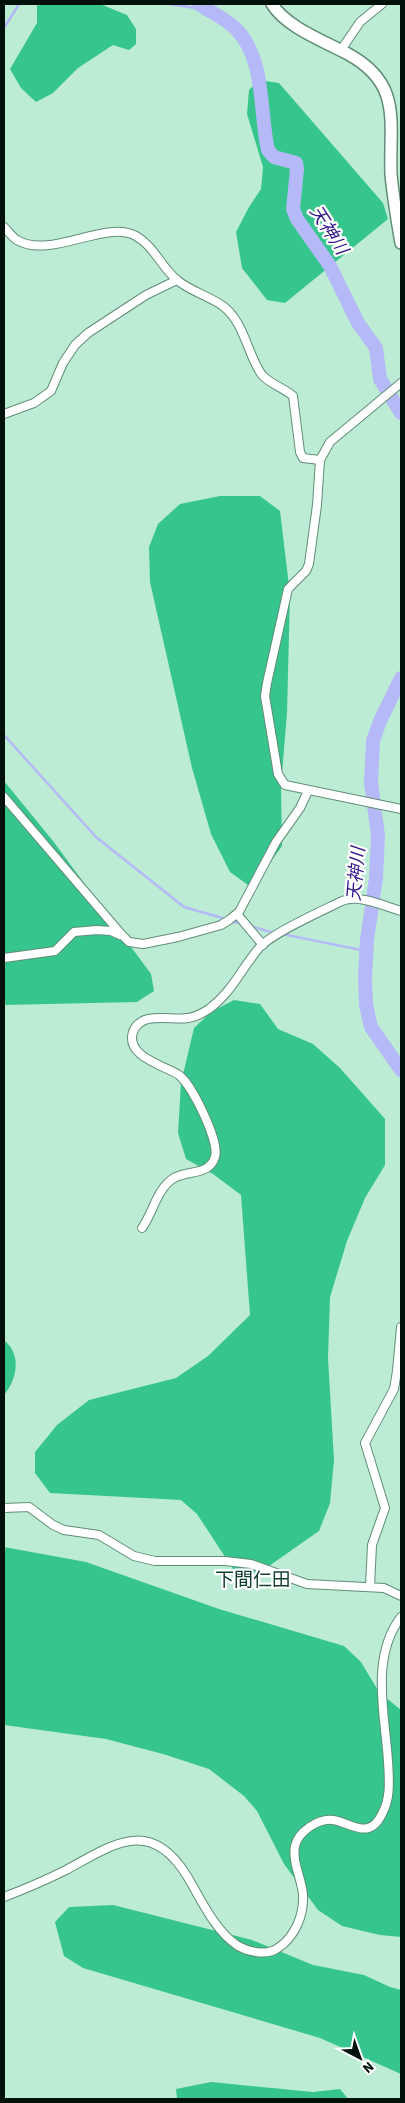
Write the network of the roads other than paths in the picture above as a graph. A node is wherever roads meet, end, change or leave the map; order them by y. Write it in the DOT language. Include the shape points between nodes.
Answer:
graph roads {
  1 [pos="272,4"];
  2 [pos="382,4"];
  3 [pos="341,50"];
  4 [pos="389,102"];
  5 [pos="401,108"];
  6 [pos="4,227"];
  7 [pos="401,243"];
  8 [pos="177,280"];
  9 [pos="399,385"];
  10 [pos="4,414"];
  11 [pos="320,460"];
  12 [pos="308,791"];
  13 [pos="4,797"];
  14 [pos="401,809"];
  15 [pos="401,911"];
  16 [pos="237,914"];
  17 [pos="122,935"];
  18 [pos="263,945"];
  19 [pos="4,958"];
  20 [pos="142,1228"];
  21 [pos="401,1327"];
  22 [pos="4,1508"];
  23 [pos="370,1586"];
  24 [pos="401,1596"];
  25 [pos="401,1617"];
  26 [pos="4,1898"];
  1 -- 3 [label="street" via="285,19"];
  2 -- 3 [label="street" via="360,22"];
  3 -- 4 [label="street" via="372,71"];
  4 -- 5 [label="street"];
  4 -- 7 [label="street" via="392,114 392,188"];
  6 -- 8 [label="street" via="16,239 35,245 122,231 146,243"];
  8 -- 10 [label="street" via="146,294 88,333 75,344 51,391 34,403"];
  8 -- 11 [label="street" via="223,306 233,317 264,376 293,396 303,458"];
  9 -- 11 [label="street" via="330,442"];
  11 -- 12 [label="street" via="309,564 288,588 265,696 278,774 285,785"];
  12 -- 14 [label="street"];
  12 -- 16 [label="street"];
  13 -- 17 [label="street"];
  15 -- 18 [label="street" via="348,898"];
  16 -- 17 [label="street" via="221,925 143,944 130,942"];
  16 -- 18 [label="street"];
  17 -- 19 [label="street" via="111,931 74,932 55,951"];
  18 -- 20 [label="street" via="230,990 208,1009 187,1018 149,1019 134,1031 135,1046 144,1056 180,1076 192,1090 216,1148 213,1162 199,1173 175,1177 166,1184"];
  21 -- 23 [label="street" via="394,1389 365,1443 385,1508 372,1545"];
  22 -- 23 [label="street" via="28,1507 64,1530 99,1535 134,1556 155,1561 251,1564 307,1584"];
  23 -- 24 [label="street"];
  25 -- 26 [label="street" via="386,1646 383,1665 389,1779 384,1812 378,1821 365,1828 356,1829 332,1820 308,1827 302,1834 295,1846 303,1895 301,1914 291,1937 280,1947 261,1952 232,1942 184,1872 165,1851 149,1842 129,1840 115,1844 44,1882"];
}
